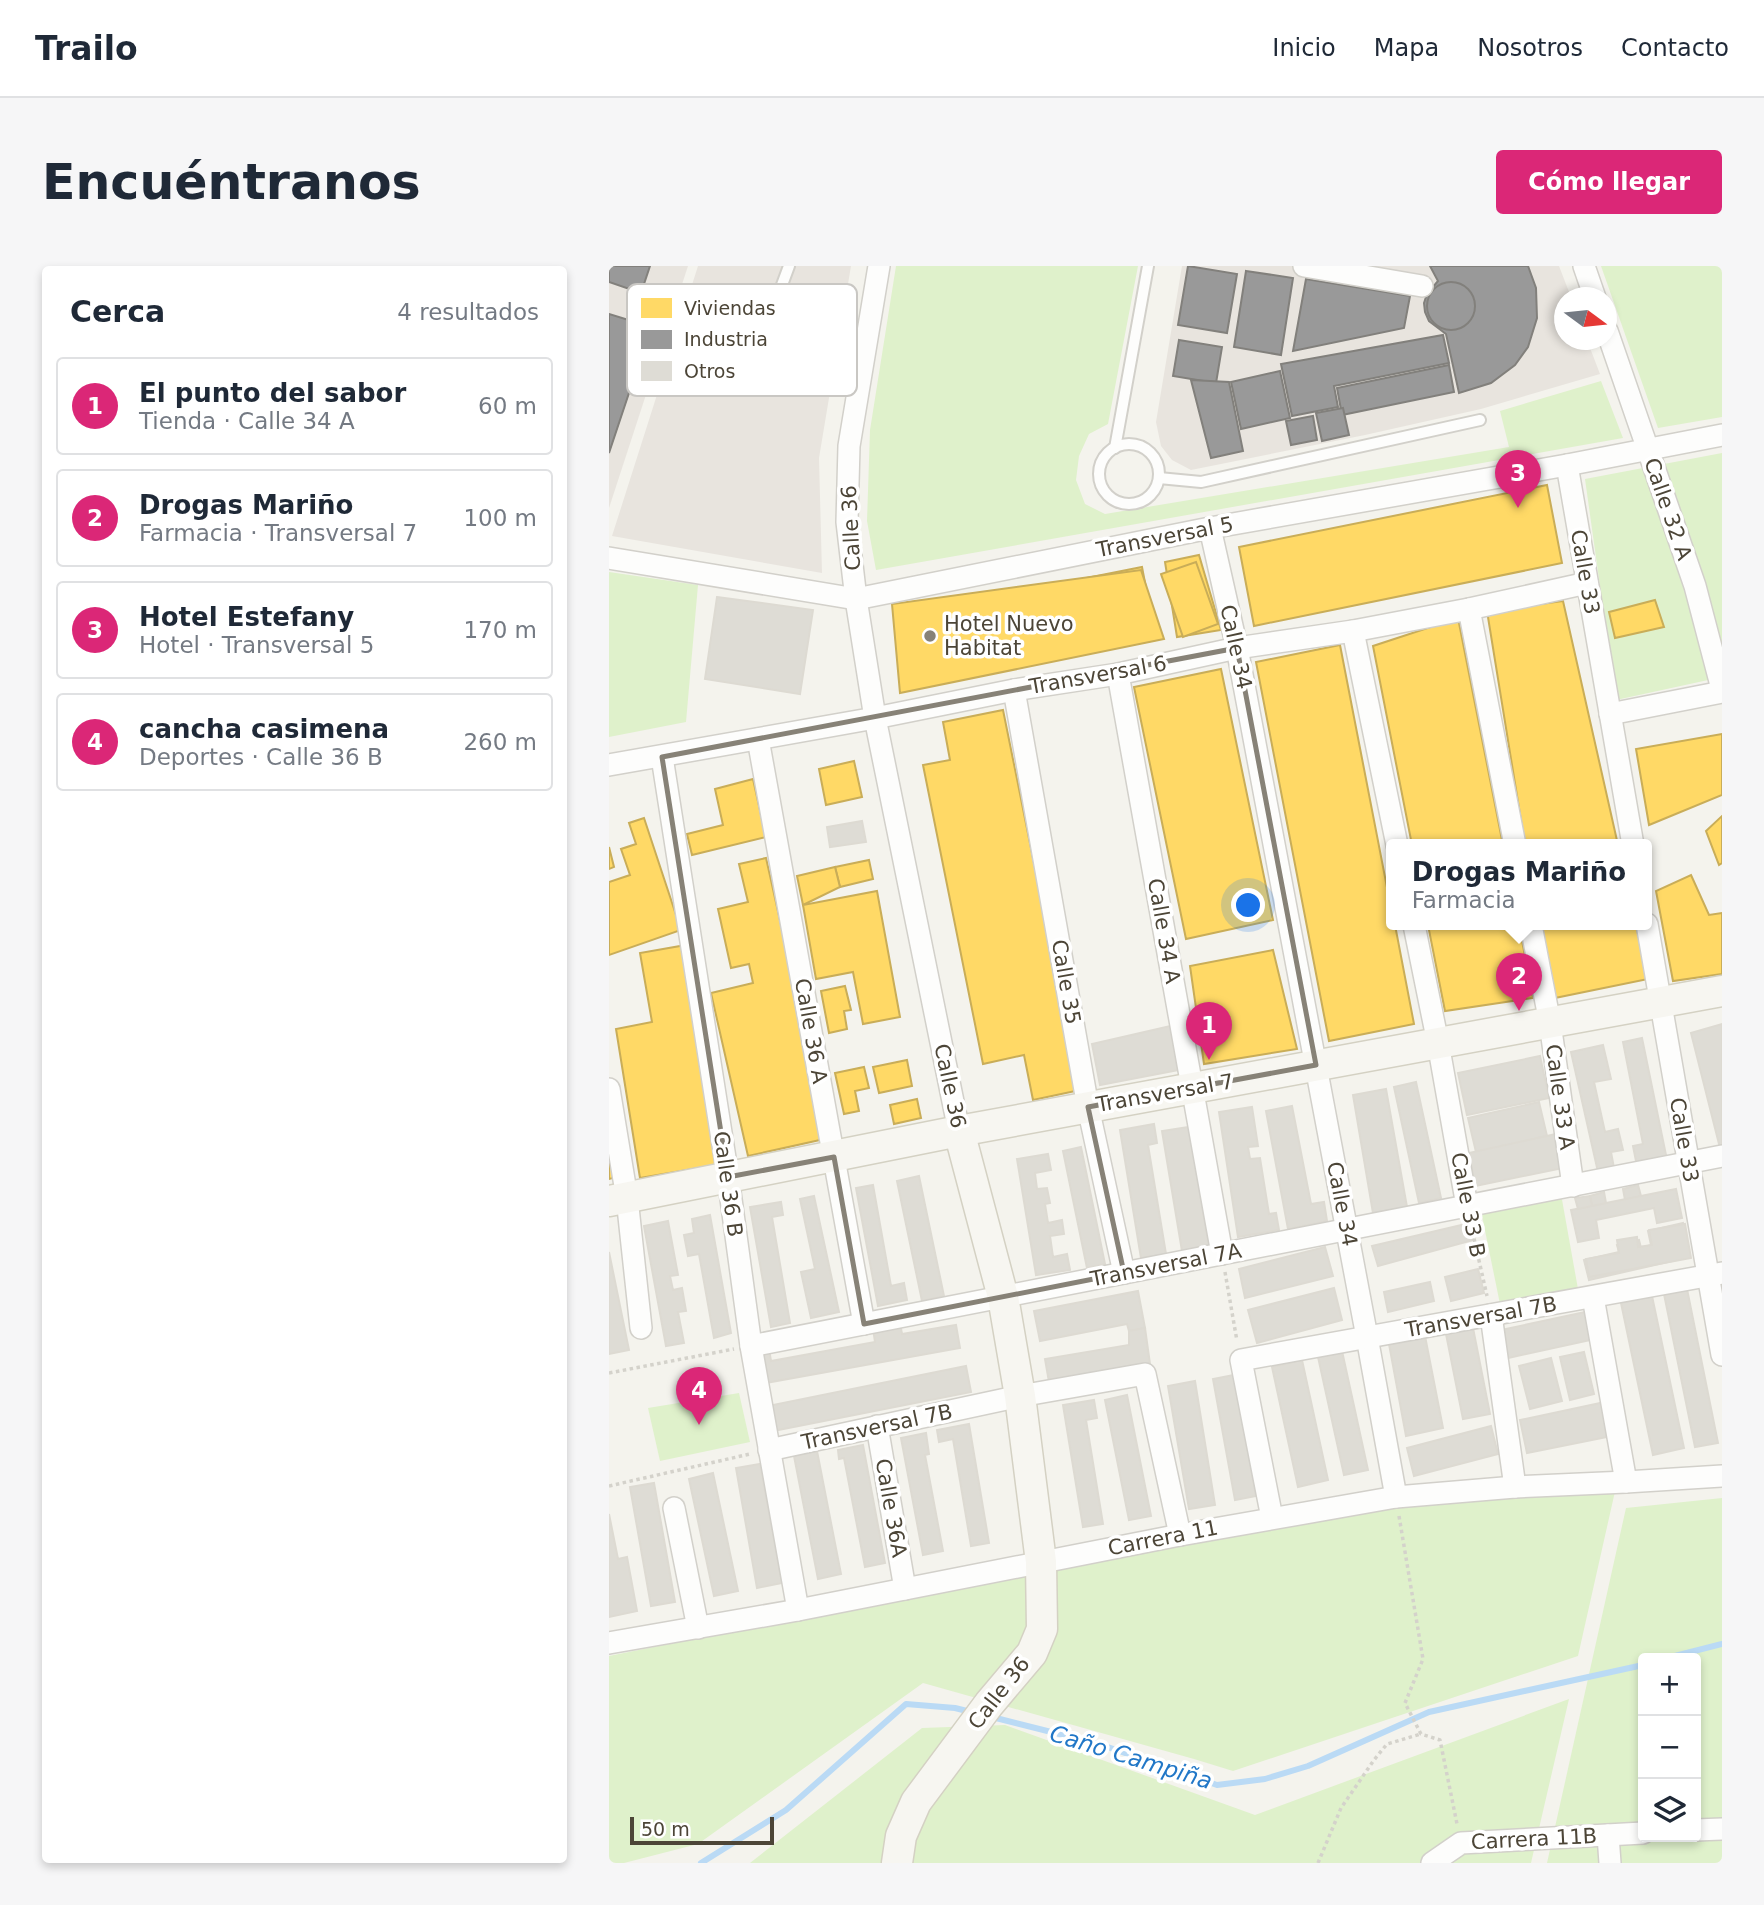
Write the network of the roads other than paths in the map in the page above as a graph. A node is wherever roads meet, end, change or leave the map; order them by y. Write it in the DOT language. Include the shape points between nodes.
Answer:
graph roads {
  1 [pos="789,266"];
  2 [pos="879,266"];
  3 [pos="1148,266"];
  4 [pos="1307,266"];
  5 [pos="1584,266"];
  6 [pos="782,284"];
  7 [pos="1422,286"];
  8 [pos="1591,287"];
  9 [pos="1613,350"];
  10 [pos="1481,420"];
  11 [pos="1722,435"];
  12 [pos="1115,448"];
  13 [pos="1647,449"];
  14 [pos="1567,465"];
  15 [pos="1159,478"];
  16 [pos="1210,527"];
  17 [pos="609,558"];
  18 [pos="1587,583"];
  19 [pos="856,599"];
  20 [pos="1469,609"];
  21 [pos="1353,631"];
  22 [pos="1237,648"];
  23 [pos="1118,674"];
  24 [pos="1014,690"];
  25 [pos="1722,690"];
  26 [pos="1610,714"];
  27 [pos="875,718"];
  28 [pos="758,739"];
  29 [pos="661,757"];
  30 [pos="609,765"];
  31 [pos="1396,839"];
  32 [pos="1514,839"];
  33 [pos="1632,839"];
  34 [pos="1415,930"];
  35 [pos="1532,930"];
  36 [pos="1648,930"];
  37 [pos="1722,991"];
  38 [pos="1660,1003"];
  39 [pos="1550,1023"];
  40 [pos="1438,1043"];
  41 [pos="1316,1065"];
  42 [pos="1192,1088"];
  43 [pos="609,1089"];
  44 [pos="1088,1107"];
  45 [pos="959,1131"];
  46 [pos="1722,1156"];
  47 [pos="834,1157"];
  48 [pos="1689,1163"];
  49 [pos="728,1177"];
  50 [pos="1573,1186"];
  51 [pos="618,1200"];
  52 [pos="1467,1206"];
  53 [pos="1347,1230"];
  54 [pos="1222,1254"];
  55 [pos="1124,1273"];
  56 [pos="1715,1275"];
  57 [pos="1003,1297"];
  58 [pos="1593,1297"];
  59 [pos="1491,1315"];
  60 [pos="864,1324"];
  61 [pos="641,1328"];
  62 [pos="1367,1337"];
  63 [pos="751,1346"];
  64 [pos="1722,1355"];
  65 [pos="1020,1396"];
  66 [pos="877,1426"];
  67 [pos="769,1450"];
  68 [pos="1722,1476"];
  69 [pos="1626,1482"];
  70 [pos="1515,1487"];
  71 [pos="1396,1497"];
  72 [pos="674,1507"];
  73 [pos="1272,1518"];
  74 [pos="1180,1535"];
  75 [pos="1041,1562"];
  76 [pos="905,1589"];
  77 [pos="798,1610"];
  78 [pos="698,1628"];
  79 [pos="609,1643"];
  80 [pos="1722,1829"];
  81 [pos="1701,1830"];
  82 [pos="1638,1833"];
  83 [pos="1608,1835"];
  84 [pos="1461,1853"];
  85 [pos="897,1863"];
  86 [pos="1431,1863"];
  87 [pos="1610,1863"];
  1 -- 6 [label="lane"];
  2 -- 19 [label="street, Calle 36" via="849,446 847,522"];
  3 -- 12 [label="lane"];
  4 -- 7 [label="street"];
  5 -- 8 [label="street"];
  9 -- 13 [label="street, Calle 32 A"];
  10 -- 15 [label="lane" via="1201,482"];
  11 -- 13 [label="street, Transversal 5"];
  12 -- 15 [label="lane" via="1133,444 1150,452"];
  12 -- 15 [label="lane" via="1100,470 1108,495 1125,504 1143,500 1151,495"];
  13 -- 14 [label="street, Transversal 5"];
  13 -- 25 [label="street, Calle 32 A" via="1695,586"];
  14 -- 16 [label="street, Transversal 5"];
  14 -- 18 [label="street, Calle 33"];
  16 -- 19 [label="street, Transversal 5"];
  16 -- 22 [label="street, Calle 34"];
  17 -- 19 [label="street, Transversal 5"];
  18 -- 20 [label="street, Transversal 6"];
  18 -- 26 [label="street, Calle 33"];
  19 -- 27 [label="street, Calle 36"];
  20 -- 21 [label="street, Transversal 6"];
  20 -- 32 [label="street"];
  21 -- 22 [label="street, Transversal 6"];
  21 -- 31 [label="street"];
  22 -- 23 [label="street, Transversal 6"];
  22 -- 41 [label="street, Calle 34"];
  23 -- 24 [label="street, Transversal 6"];
  23 -- 42 [label="street, Calle 34 A"];
  24 -- 27 [label="street, Transversal 6"];
  24 -- 44 [label="street, Calle 35"];
  25 -- 26 [label="street"];
  26 -- 33 [label="street, Calle 33"];
  27 -- 28 [label="street, Transversal 6"];
  27 -- 45 [label="street, Calle 36"];
  28 -- 29 [label="street, Transversal 6"];
  28 -- 47 [label="street, Calle 36 A"];
  29 -- 30 [label="street, Transversal 6"];
  29 -- 49 [label="street, Calle 36 B"];
  34 -- 40 [label="street, Calle 33 B"];
  35 -- 39 [label="street, Calle 33 A"];
  36 -- 38 [label="street, Calle 33"];
  37 -- 38 [label="street, Transversal 7"];
  38 -- 39 [label="street, Transversal 7"];
  38 -- 48 [label="street, Calle 33"];
  39 -- 40 [label="street, Transversal 7"];
  39 -- 50 [label="street, Calle 33 A"];
  40 -- 41 [label="street, Transversal 7"];
  40 -- 52 [label="street, Calle 33 B"];
  41 -- 42 [label="street, Transversal 7"];
  41 -- 53 [label="street, Calle 34"];
  42 -- 44 [label="street, Transversal 7"];
  42 -- 54 [label="street, Calle 34 A"];
  43 -- 51 [label="street"];
  44 -- 45 [label="street, Transversal 7"];
  44 -- 55 [label="street, Calle 35"];
  45 -- 47 [label="street, Transversal 7"];
  45 -- 57 [label="street, Calle 36"];
  46 -- 48 [label="street, Transversal 7A"];
  47 -- 49 [label="street, Transversal 7"];
  47 -- 60 [label="street, Calle 36 A"];
  48 -- 50 [label="street, Transversal 7A"];
  48 -- 56 [label="street, Calle 33"];
  49 -- 51 [label="street, Transversal 7"];
  49 -- 63 [label="street, Calle 36 B"];
  50 -- 52 [label="street, Transversal 7A"];
  51 -- 61 [label="street"];
  52 -- 53 [label="street, Transversal 7A"];
  53 -- 54 [label="street, Transversal 7A"];
  53 -- 62 [label="street, Calle 34"];
  54 -- 55 [label="street, Transversal 7A"];
  55 -- 57 [label="street, Transversal 7A"];
  56 -- 58 [label="street, Transversal 7B"];
  56 -- 64 [label="street, Calle 33"];
  57 -- 60 [label="street, Transversal 7A"];
  57 -- 65 [label="street, Calle 36"];
  58 -- 59 [label="street, Transversal 7B"];
  58 -- 69 [label="street"];
  59 -- 62 [label="street, Transversal 7B"];
  59 -- 70 [label="street"];
  60 -- 63 [label="street, Transversal 7A"];
  62 -- 71 [label="street, Calle 34"];
  62 -- 73 [label="street, Transversal 7B" via="1241,1360"];
  63 -- 67 [label="street, Calle 36 B"];
  65 -- 66 [label="street, Transversal 7B"];
  65 -- 74 [label="street, Transversal 7B" via="1145,1374"];
  65 -- 75 [label="street, Calle 36"];
  66 -- 67 [label="street, Transversal 7B"];
  66 -- 76 [label="street, Calle 36A"];
  67 -- 77 [label="street, Calle 36 B"];
  68 -- 69 [label="street, Carrera 11"];
  69 -- 70 [label="street, Carrera 11"];
  70 -- 71 [label="street, Carrera 11"];
  71 -- 73 [label="street, Carrera 11"];
  72 -- 78 [label="street"];
  73 -- 74 [label="street, Carrera 11"];
  74 -- 75 [label="street, Carrera 11"];
  75 -- 76 [label="street, Carrera 11"];
  75 -- 85 [label="street, Calle 36" via="1042,1629 1032,1653 916,1802 901,1836"];
  76 -- 77 [label="street, Carrera 11"];
  77 -- 78 [label="street, Carrera 11"];
  78 -- 79 [label="street, Carrera 11"];
  80 -- 81 [label="street"];
  82 -- 83 [label="street, Carrera 11B"];
  83 -- 84 [label="street, Carrera 11B"];
  83 -- 87 [label="street"];
  84 -- 86 [label="street, Carrera 11B"];
}
